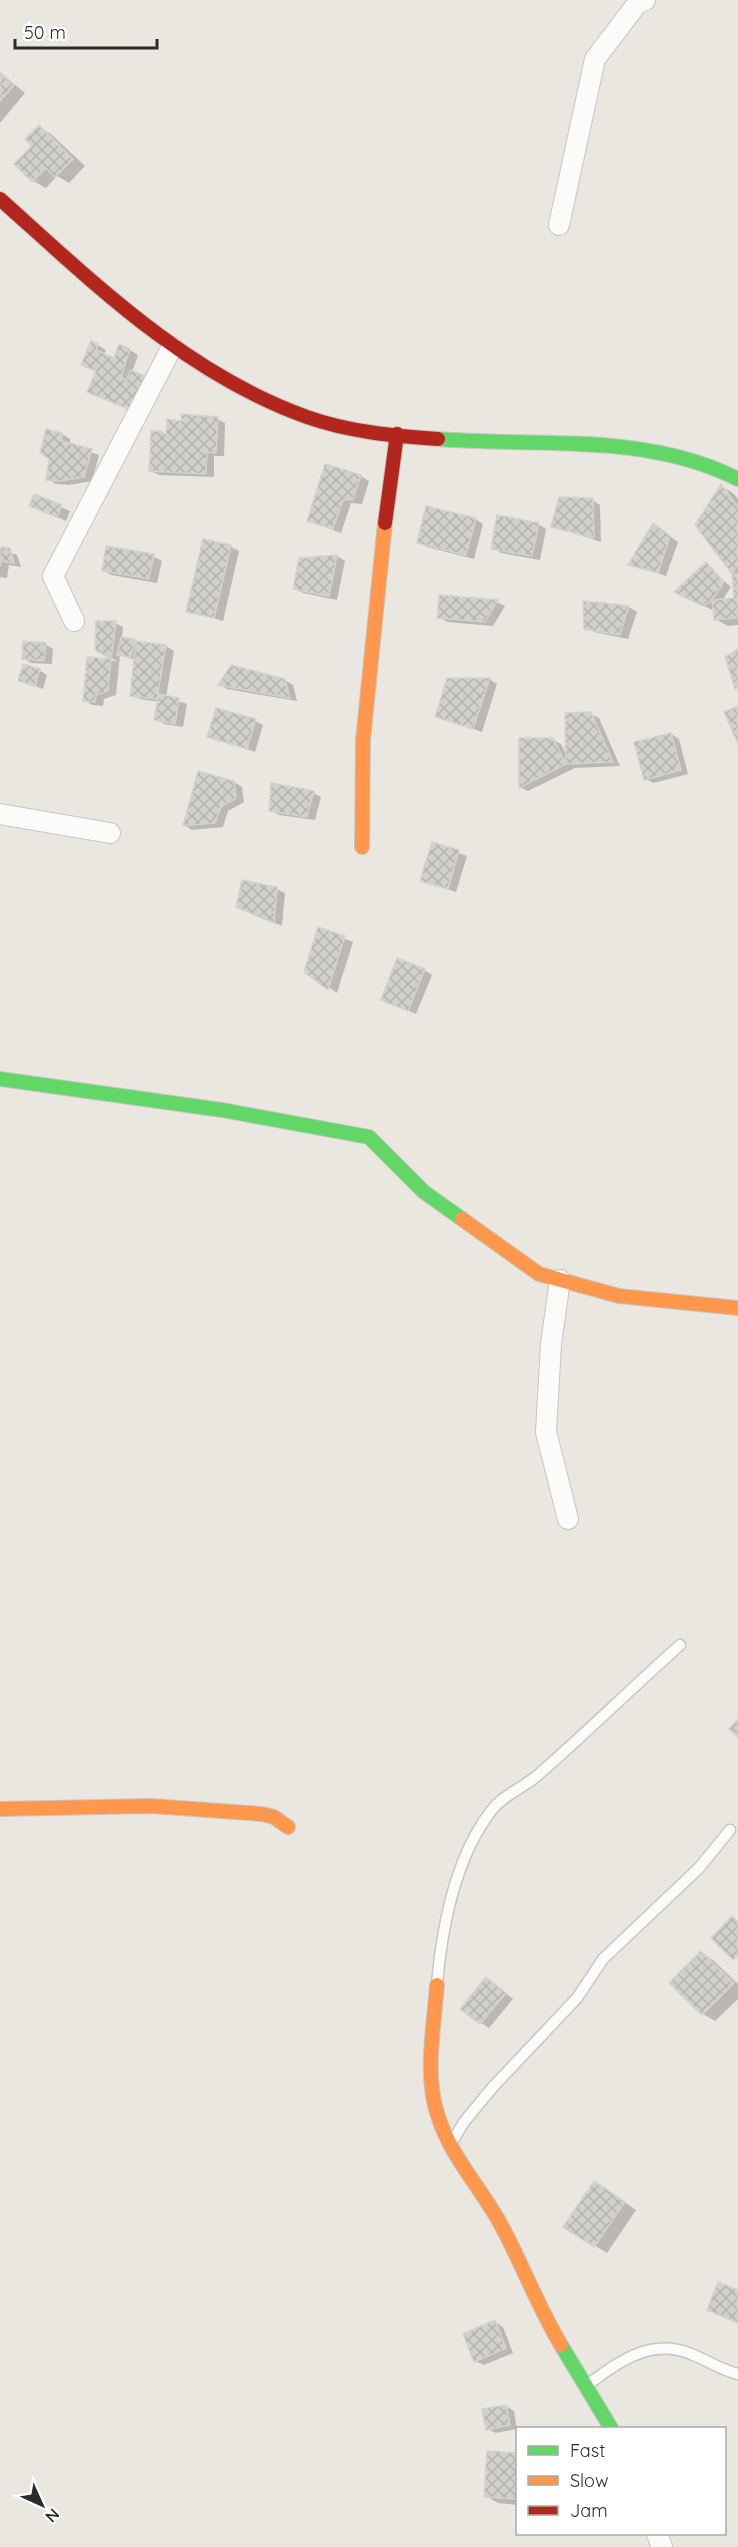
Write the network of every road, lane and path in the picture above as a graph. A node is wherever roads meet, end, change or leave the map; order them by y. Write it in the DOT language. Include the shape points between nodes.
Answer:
graph roads {
  1 [pos="645,0"];
  2 [pos="0,199"];
  3 [pos="559,225"];
  4 [pos="172,347"];
  5 [pos="397,434"];
  6 [pos="738,479"];
  7 [pos="74,621"];
  8 [pos="0,814"];
  9 [pos="110,833"];
  10 [pos="362,847"];
  11 [pos="0,1079"];
  12 [pos="560,1280"];
  13 [pos="738,1308"];
  14 [pos="568,1520"];
  15 [pos="680,1645"];
  16 [pos="0,1809"];
  17 [pos="288,1827"];
  18 [pos="730,1830"];
  19 [pos="437,1985"];
  20 [pos="451,2145"];
  21 [pos="738,2374"];
  22 [pos="585,2386"];
  23 [pos="610,2427"];
  1 -- 3 [label="street" via="595,58"];
  2 -- 4 [label="street"];
  4 -- 5 [label="street" via="204,370 266,403 363,431"];
  4 -- 7 [label="street" via="53,576"];
  5 -- 6 [label="street" via="482,442 556,442 667,454 724,470"];
  5 -- 10 [label="street" via="378,575 363,740"];
  8 -- 9 [label="street"];
  11 -- 12 [label="street" via="222,1110 369,1137 424,1192 539,1274"];
  12 -- 13 [label="street" via="619,1296"];
  12 -- 14 [label="street" via="551,1344 546,1432"];
  15 -- 19 [label="lane" via="538,1775 491,1811 465,1861 451,1903"];
  16 -- 17 [label="street" via="151,1806 262,1814"];
  18 -- 20 [label="lane" via="699,1868 603,1959 577,1998 492,2088"];
  19 -- 20 [label="street" via="433,2093 437,2115"];
  20 -- 22 [label="street" via="500,2223 541,2312"];
  21 -- 22 [label="lane" via="689,2353 668,2348 645,2349"];
  22 -- 23 [label="street"];
}
